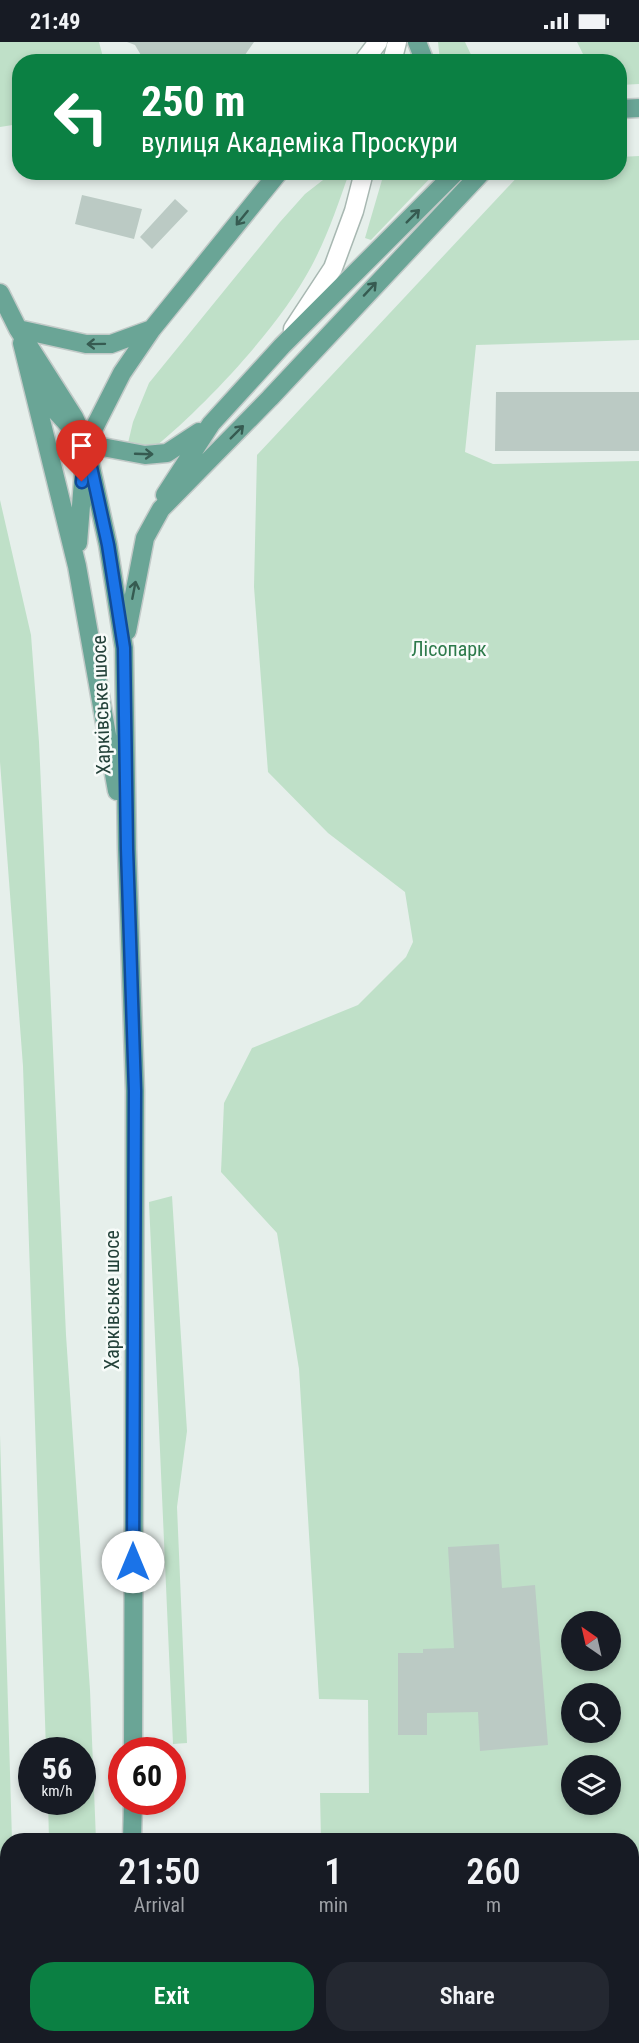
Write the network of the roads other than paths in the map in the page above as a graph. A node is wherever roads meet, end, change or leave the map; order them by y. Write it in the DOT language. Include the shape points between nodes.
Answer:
graph roads {
  1 [pos="273,180"];
  2 [pos="362,180"];
  3 [pos="448,180"];
  4 [pos="474,180"];
  5 [pos="0,293"];
  6 [pos="18,329"];
  7 [pos="152,329"];
  8 [pos="282,346"];
  9 [pos="28,366"];
  10 [pos="211,424"];
  11 [pos="86,444"];
  12 [pos="151,524"];
  13 [pos="77,566"];
  14 [pos="124,648"];
  15 [pos="127,849"];
  16 [pos="133,1737"];
  17 [pos="133,1815"];
  18 [pos="132,1833"];
  1 -- 7 [label="main road, one-way"];
  2 -- 8 [label="street" via="333,268"];
  8 -- 3 [label="main road, one-way"];
  12 -- 4 [label="main road, one-way" via="174,495"];
  5 -- 6 [label="main road, Харківське шосе"];
  7 -- 6 [label="main road, one-way" via="111,344 86,344"];
  6 -- 9 [label="main road, Харківське шосе"];
  6 -- 11 [label="main road, Харківське шосе" via="52,379"];
  7 -- 11 [label="main road" via="122,373"];
  8 -- 10 [label="main road"];
  9 -- 11 [label="main road" via="50,405"];
  9 -- 13 [label="main road, Харківське шосе"];
  11 -- 10 [label="main road, one-way" via="126,453 167,453"];
  10 -- 12 [label="main road" via="178,471"];
  11 -- 13 [label="main road"];
  11 -- 14 [label="main road, Харківське шосе" via="108,545"];
  14 -- 12 [label="main road, one-way" via="139,561"];
  13 -- 15 [label="main road, Харківське шосе"];
  14 -- 15 [label="main road, Харківське шосе"];
  15 -- 16 [label="main road, Харківське шосе" via="135,1091"];
  17 -- 18 [label="main road"];
}
